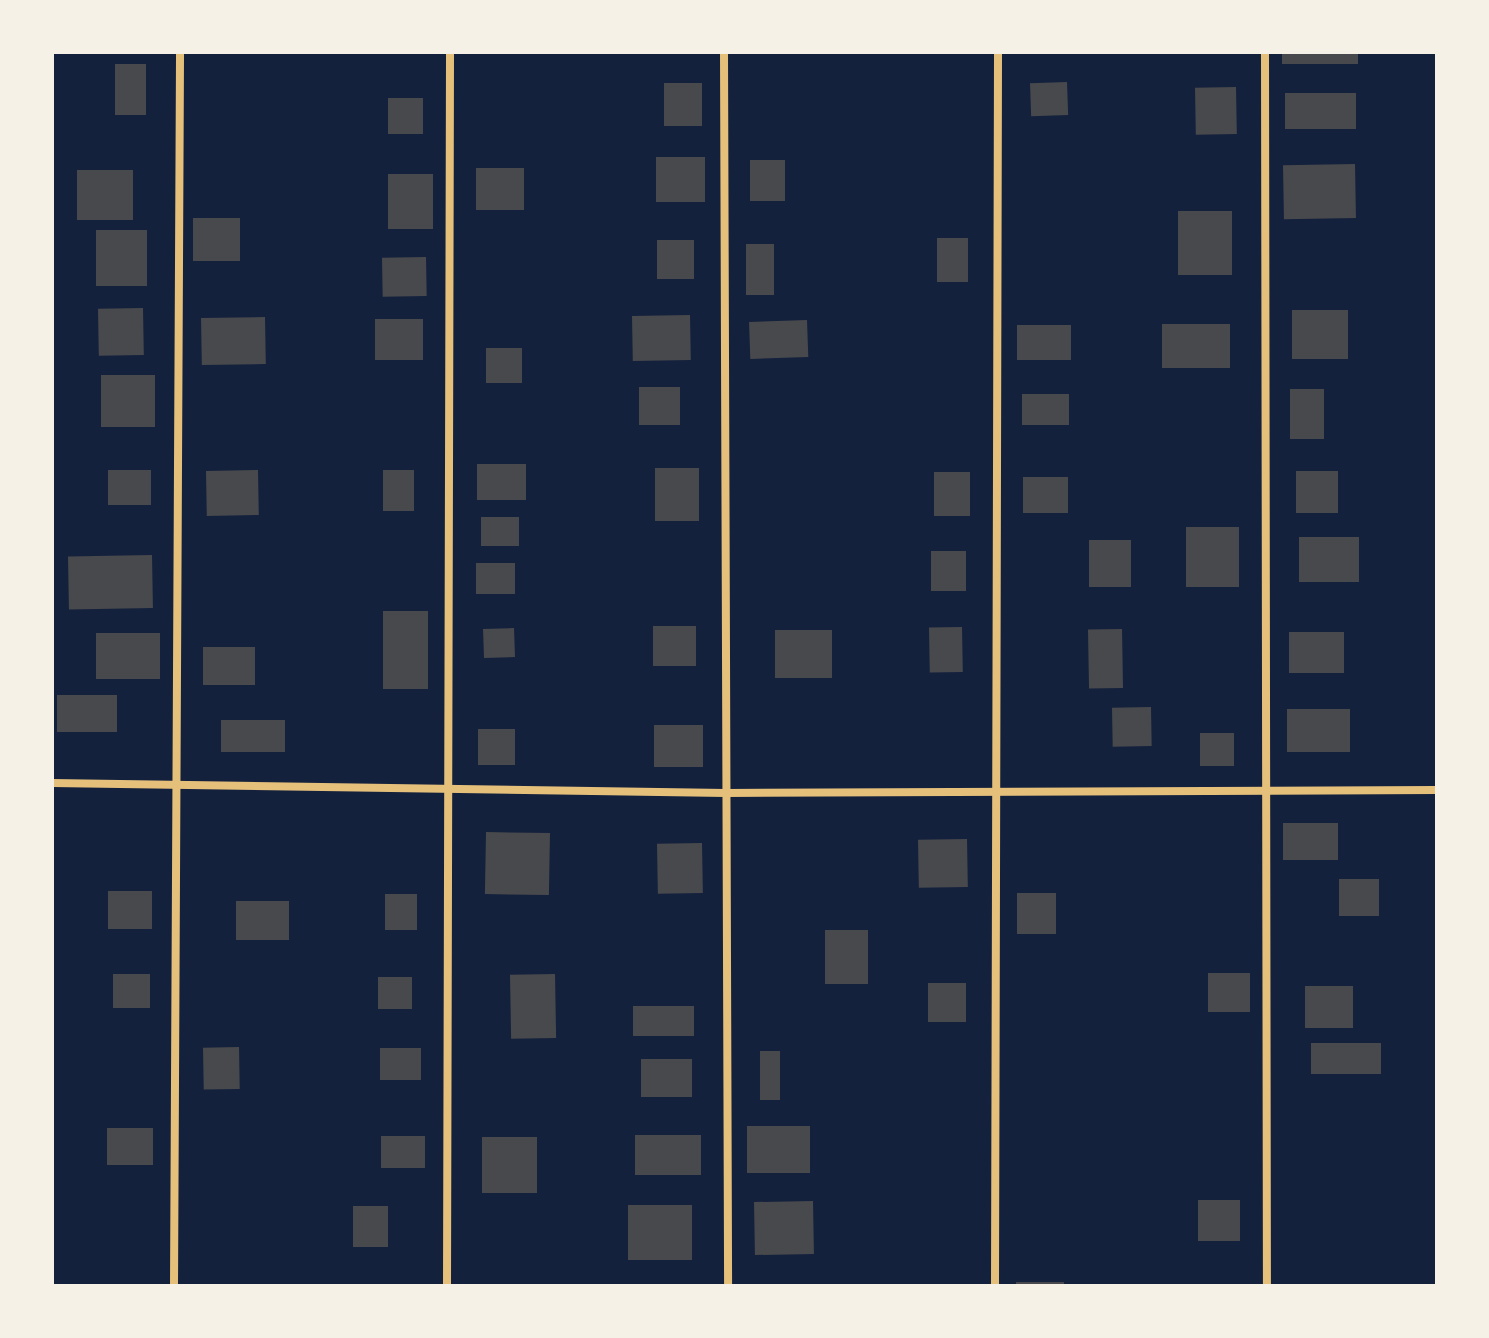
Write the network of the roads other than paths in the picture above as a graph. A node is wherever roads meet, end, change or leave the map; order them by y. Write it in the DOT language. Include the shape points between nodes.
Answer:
graph roads {
  1 [pos="180,52"];
  2 [pos="450,52"];
  3 [pos="724,52"];
  4 [pos="998,52"];
  5 [pos="1265,52"];
  6 [pos="178,782"];
  7 [pos="52,783"];
  8 [pos="1268,788"];
  9 [pos="1437,790"];
  10 [pos="449,791"];
  11 [pos="726,793"];
  12 [pos="999,793"];
  13 [pos="174,1286"];
  14 [pos="447,1286"];
  15 [pos="728,1286"];
  16 [pos="995,1286"];
  17 [pos="1267,1286"];
  1 -- 6 [label="street"];
  2 -- 10 [label="street"];
  3 -- 11 [label="street"];
  4 -- 12 [label="street"];
  5 -- 8 [label="street"];
  6 -- 7 [label="street"];
  6 -- 10 [label="street"];
  6 -- 13 [label="street"];
  8 -- 9 [label="street"];
  8 -- 12 [label="street"];
  8 -- 17 [label="street"];
  10 -- 11 [label="street"];
  10 -- 14 [label="street"];
  11 -- 12 [label="street"];
  11 -- 15 [label="street"];
  12 -- 16 [label="street"];
}
